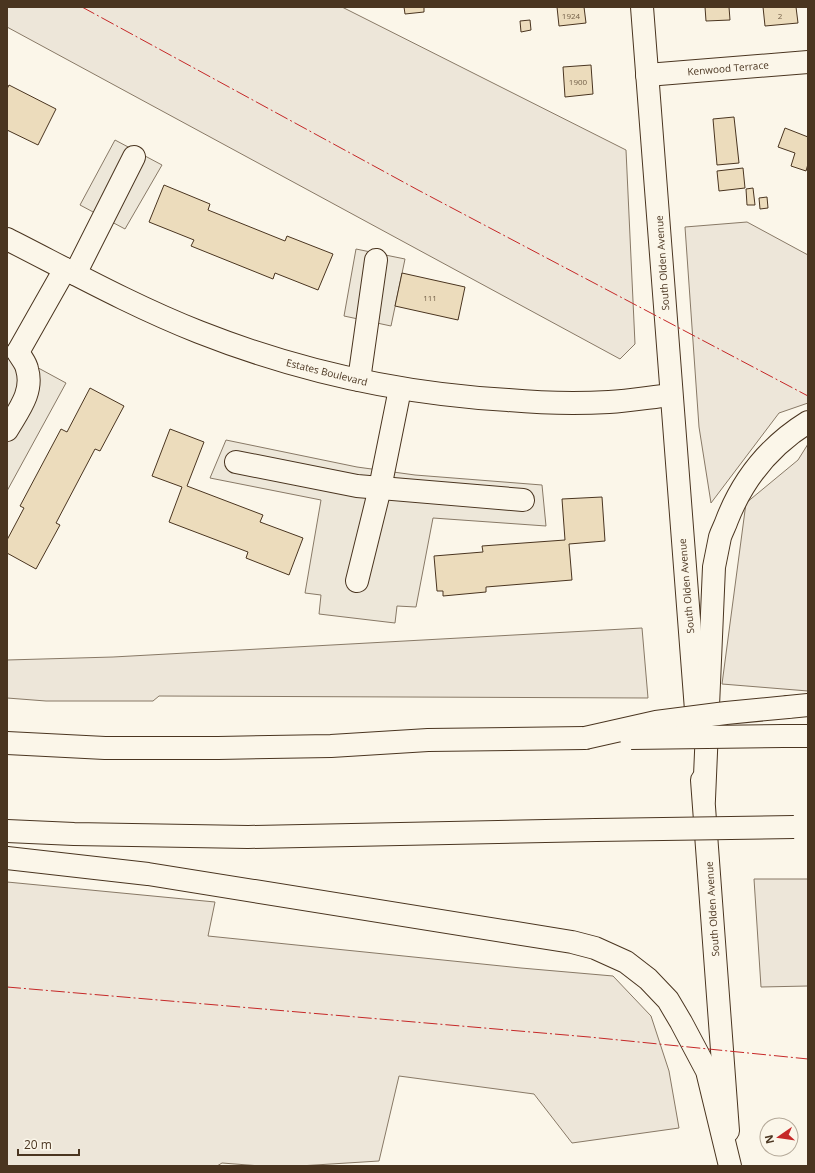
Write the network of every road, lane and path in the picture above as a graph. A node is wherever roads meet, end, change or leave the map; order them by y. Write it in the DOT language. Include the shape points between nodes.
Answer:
graph roads {
  1 [pos="642,7"];
  2 [pos="808,62"];
  3 [pos="647,75"];
  4 [pos="134,157"];
  5 [pos="7,239"];
  6 [pos="376,260"];
  7 [pos="70,272"];
  8 [pos="12,353"];
  9 [pos="359,380"];
  10 [pos="400,389"];
  11 [pos="671,395"];
  12 [pos="808,422"];
  13 [pos="7,430"];
  14 [pos="236,462"];
  15 [pos="380,488"];
  16 [pos="523,500"];
  17 [pos="357,581"];
  18 [pos="798,706"];
  19 [pos="808,736"];
  20 [pos="585,738"];
  21 [pos="7,743"];
  22 [pos="704,799"];
  23 [pos="801,826"];
  24 [pos="7,831"];
  25 [pos="7,858"];
  26 [pos="730,1166"];
  1 -- 3 [label="main road, South Olden Avenue"];
  2 -- 3 [label="main road, Kenwood Terrace"];
  3 -- 11 [label="main road, South Olden Avenue"];
  4 -- 7 [label="main road"];
  5 -- 7 [label="main road, Estates Boulevard"];
  6 -- 9 [label="main road"];
  7 -- 8 [label="main road"];
  7 -- 9 [label="main road, Estates Boulevard" via="198,332 264,356"];
  8 -- 13 [label="main road" via="27,368 29,382 27,397"];
  9 -- 10 [label="main road, Estates Boulevard"];
  10 -- 11 [label="main road, Estates Boulevard" via="469,398 539,402 609,402"];
  10 -- 15 [label="main road"];
  11 -- 22 [label="main road, South Olden Avenue"];
  12 -- 22 [label="main road" via="770,452 751,474 734,502 721,536 714,567"];
  14 -- 15 [label="main road" via="357,486"];
  15 -- 16 [label="main road"];
  15 -- 17 [label="main road"];
  18 -- 20 [label="main road, bridge" via="656,722"];
  19 -- 20 [label="main road, bridge"];
  20 -- 21 [label="main road" via="428,740 331,746 218,748 105,748"];
  22 -- 26 [label="main road, South Olden Avenue"];
  23 -- 24 [label="main road, bridge" via="248,837"];
  25 -- 26 [label="main road" via="148,874 595,948 626,962 648,979 668,1000 706,1071"];
}
